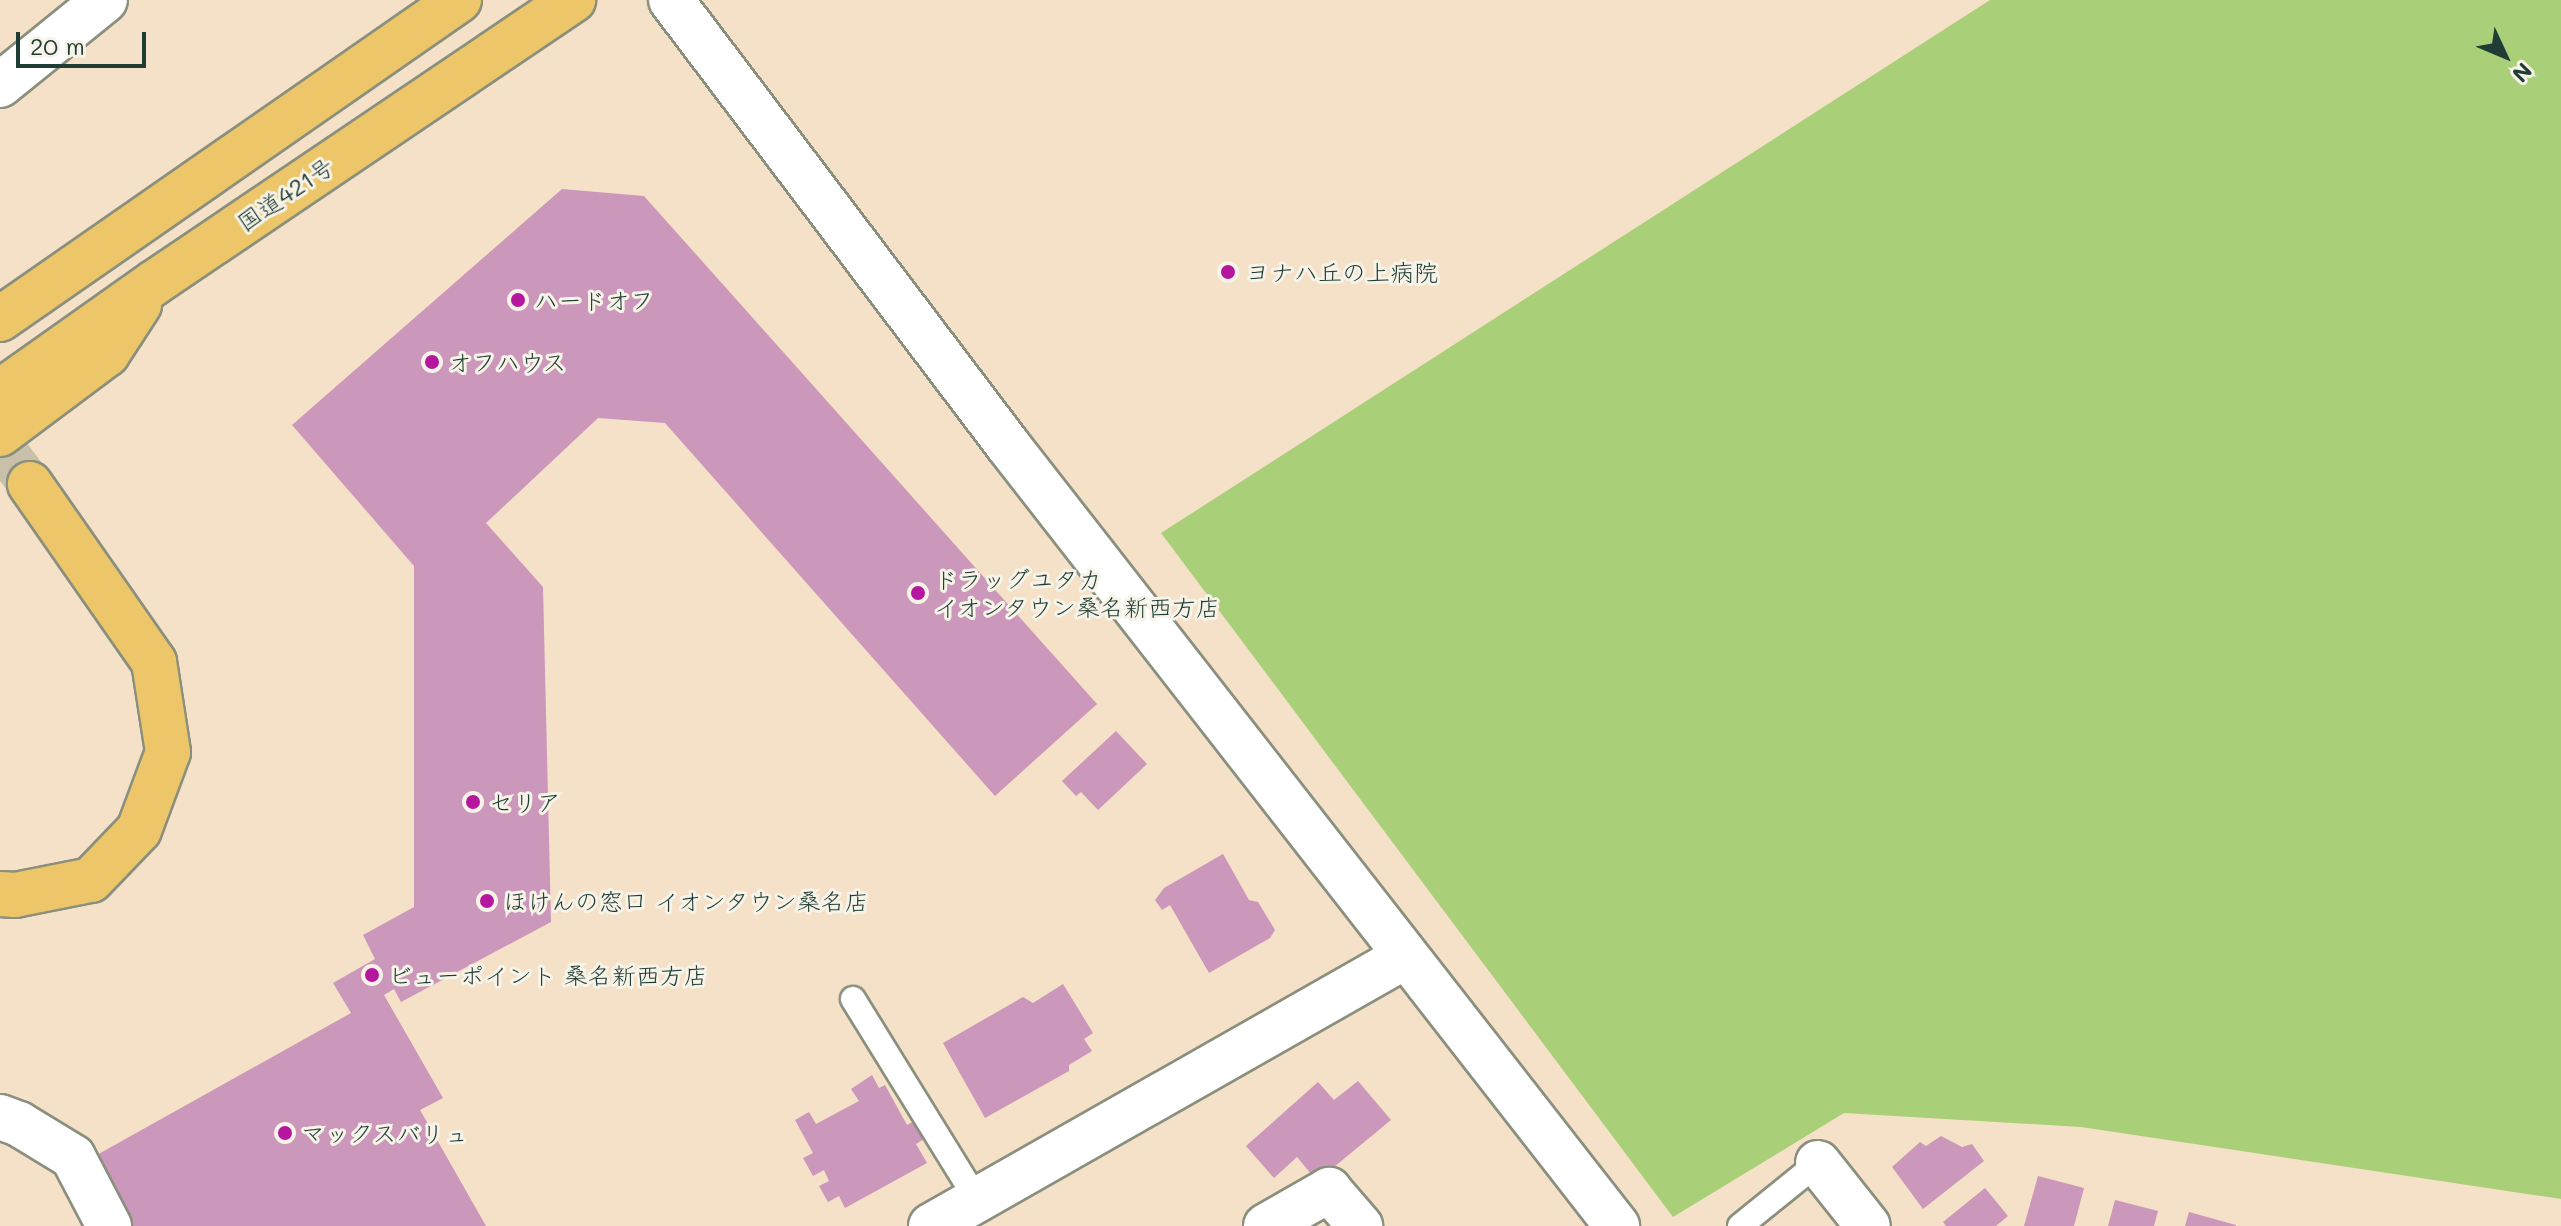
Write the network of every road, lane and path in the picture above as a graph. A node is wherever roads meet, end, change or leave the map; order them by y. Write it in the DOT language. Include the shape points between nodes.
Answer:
graph roads {
  1 [pos="105,0"];
  2 [pos="459,0"];
  3 [pos="573,0"];
  4 [pos="671,0"];
  5 [pos="0,85"];
  6 [pos="154,283"];
  7 [pos="0,319"];
  8 [pos="0,392"];
  9 [pos="0,434"];
  10 [pos="30,484"];
  11 [pos="0,894"];
  12 [pos="1406,956"];
  13 [pos="853,999"];
  14 [pos="0,1117"];
  15 [pos="1818,1163"];
  16 [pos="977,1200"];
  17 [pos="109,1226"];
  18 [pos="931,1226"];
  19 [pos="1266,1226"];
  20 [pos="1360,1226"];
  21 [pos="1617,1226"];
  22 [pos="1740,1226"];
  23 [pos="1868,1226"];
  1 -- 5 [label="street"];
  2 -- 7 [label="highway"];
  3 -- 6 [label="highway, 国道421号"];
  4 -- 12 [label="street"];
  6 -- 8 [label="highway, 国道421号"];
  6 -- 9 [label="highway" via="107,354"];
  10 -- 11 [label="highway" via="154,662 168,752 139,830 91,880"];
  12 -- 16 [label="street"];
  12 -- 21 [label="street"];
  13 -- 16 [label="lane"];
  14 -- 17 [label="street" via="73,1157"];
  15 -- 22 [label="lane"];
  15 -- 23 [label="street"];
  16 -- 18 [label="street"];
  19 -- 20 [label="street" via="1329,1190"];
}
